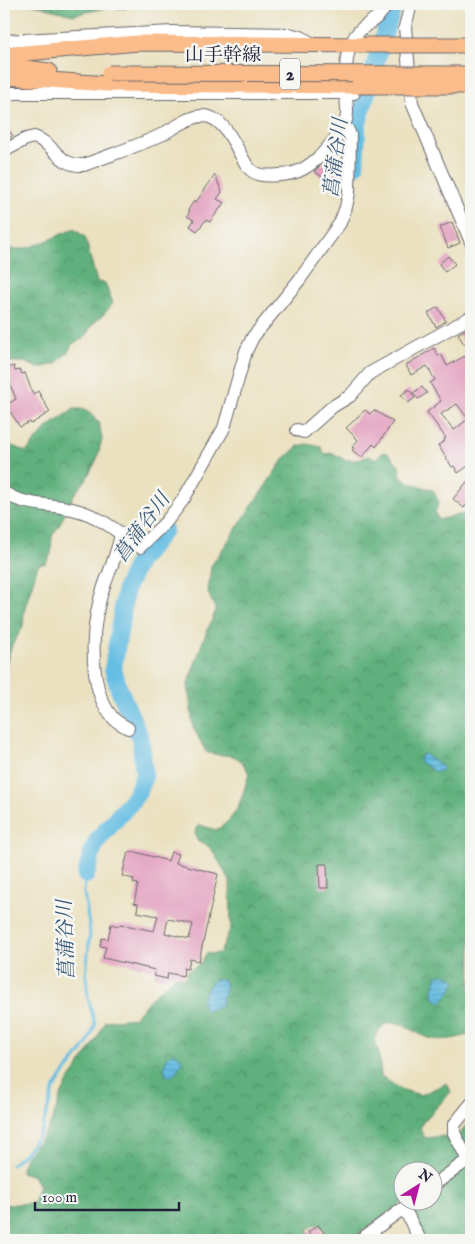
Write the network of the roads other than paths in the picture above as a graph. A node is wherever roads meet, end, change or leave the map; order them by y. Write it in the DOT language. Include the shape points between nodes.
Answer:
graph roads {
  1 [pos="387,4"];
  2 [pos="411,4"];
  3 [pos="4,41"];
  4 [pos="312,44"];
  5 [pos="351,44"];
  6 [pos="471,45"];
  7 [pos="4,54"];
  8 [pos="4,65"];
  9 [pos="4,72"];
  10 [pos="65,73"];
  11 [pos="471,74"];
  12 [pos="4,77"];
  13 [pos="109,79"];
  14 [pos="471,86"];
  15 [pos="352,90"];
  16 [pos="4,93"];
  17 [pos="343,126"];
  18 [pos="4,151"];
  19 [pos="471,242"];
  20 [pos="471,317"];
  21 [pos="297,430"];
  22 [pos="4,493"];
  23 [pos="121,534"];
  24 [pos="128,728"];
  25 [pos="471,1104"];
  26 [pos="442,1179"];
  27 [pos="398,1212"];
  28 [pos="410,1212"];
  29 [pos="360,1240"];
  30 [pos="420,1240"];
  1 -- 5 [label="street" via="378,17 357,33"];
  2 -- 19 [label="street" via="405,27 412,103"];
  3 -- 4 [label="street" via="172,32 289,34"];
  4 -- 5 [label="main road"];
  4 -- 7 [label="main road" via="166,43"];
  5 -- 6 [label="main road, bridge"];
  5 -- 15 [label="street" via="346,61"];
  8 -- 10 [label="main road, 山手幹線 / 2"];
  9 -- 10 [label="main road, 山手幹線 / 2"];
  10 -- 13 [label="main road, 山手幹線 / 2"];
  11 -- 13 [label="main road, 山手幹線 / 2, bridge"];
  12 -- 13 [label="main road"];
  13 -- 15 [label="main road" via="166,85"];
  14 -- 15 [label="main road, bridge" via="384,86"];
  15 -- 16 [label="street"];
  15 -- 17 [label="street"];
  17 -- 18 [label="street" via="329,146 306,168 281,175 254,173 233,139 220,125 204,116 84,166 66,163 48,144 34,137"];
  17 -- 23 [label="street" via="350,134 350,178 340,224 253,337 224,428 183,500 140,547"];
  20 -- 21 [label="street" via="370,374 350,396 304,432"];
  22 -- 23 [label="street" via="35,505 51,504 90,514"];
  23 -- 24 [label="street" via="100,600 94,656 104,704 115,720"];
  25 -- 26 [label="street" via="454,1125 454,1133 467,1158"];
  27 -- 29 [label="street"];
  28 -- 30 [label="street"];
}
